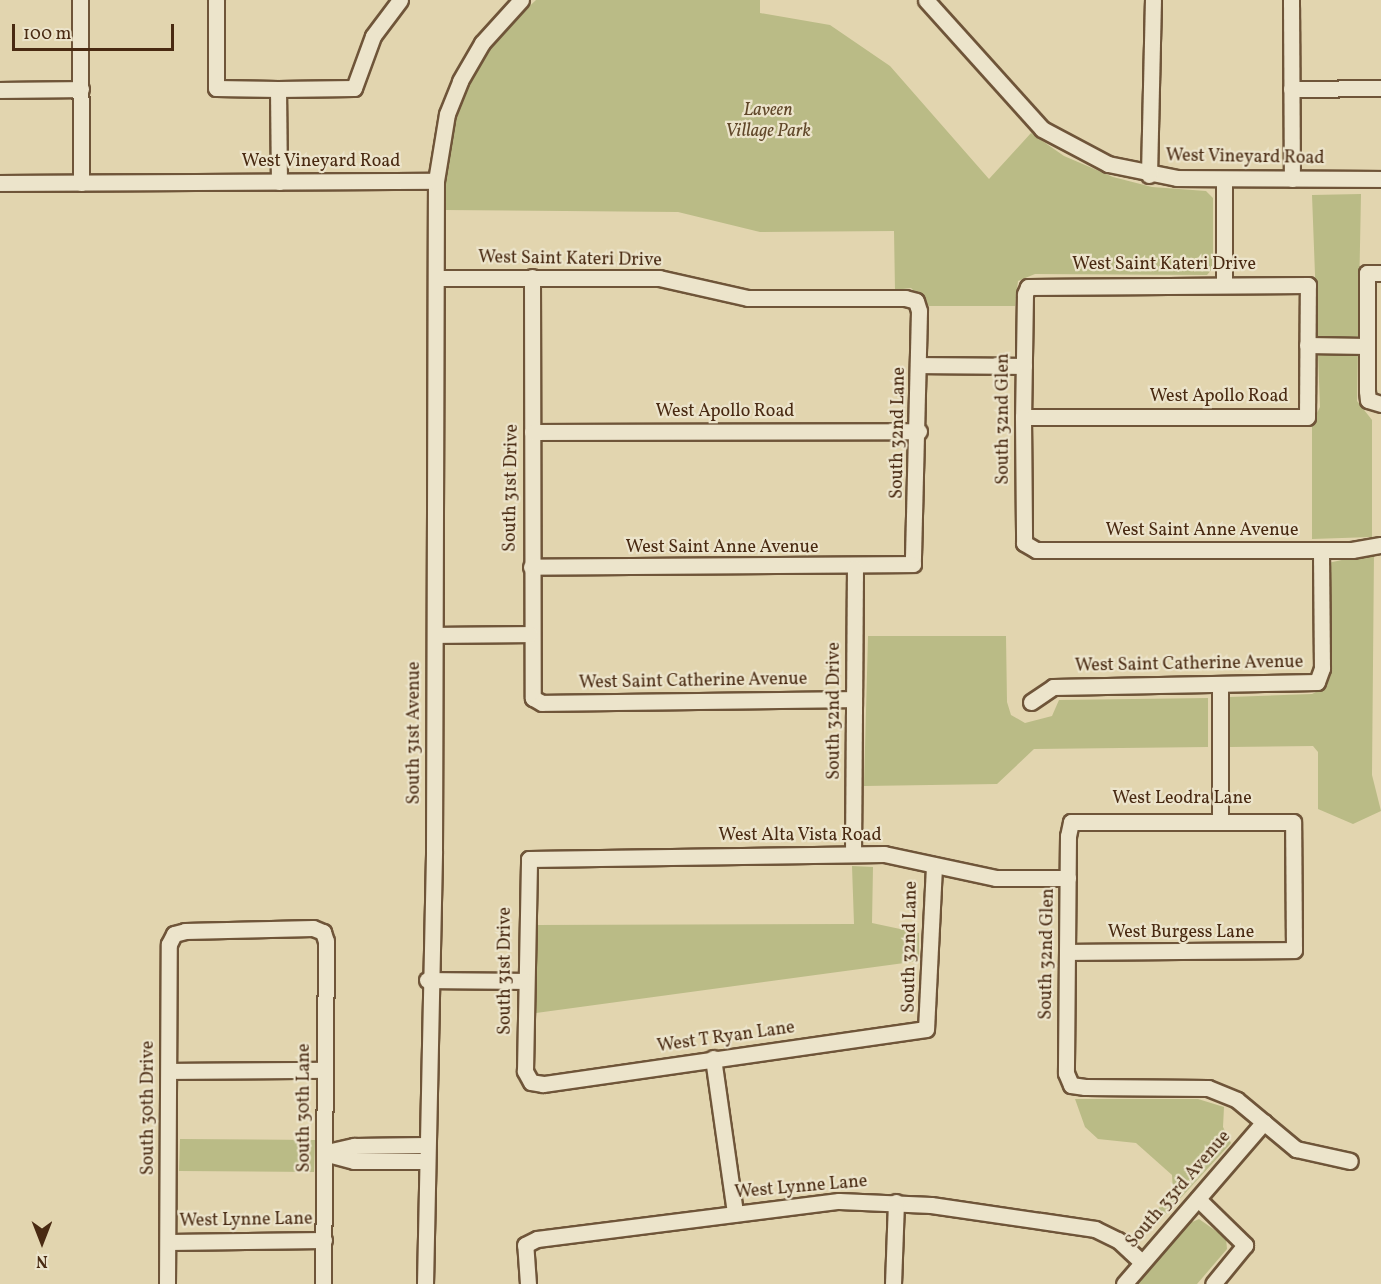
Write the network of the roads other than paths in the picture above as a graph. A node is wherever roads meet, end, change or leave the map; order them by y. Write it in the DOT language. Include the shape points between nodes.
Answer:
graph roads {
  1 [pos="80,0"];
  2 [pos="216,0"];
  3 [pos="400,0"];
  4 [pos="520,0"];
  5 [pos="926,0"];
  6 [pos="1154,0"];
  7 [pos="1291,0"];
  8 [pos="1292,88"];
  9 [pos="1381,88"];
  10 [pos="81,89"];
  11 [pos="278,89"];
  12 [pos="0,90"];
  13 [pos="1149,175"];
  14 [pos="1381,178"];
  15 [pos="1224,179"];
  16 [pos="1292,179"];
  17 [pos="436,181"];
  18 [pos="279,182"];
  19 [pos="0,183"];
  20 [pos="81,183"];
  21 [pos="1374,273"];
  22 [pos="532,277"];
  23 [pos="438,278"];
  24 [pos="1224,284"];
  25 [pos="1025,294"];
  26 [pos="916,301"];
  27 [pos="1307,345"];
  28 [pos="1367,346"];
  29 [pos="919,365"];
  30 [pos="1024,366"];
  31 [pos="1375,402"];
  32 [pos="1023,417"];
  33 [pos="919,431"];
  34 [pos="532,432"];
  35 [pos="1023,543"];
  36 [pos="1381,545"];
  37 [pos="1321,551"];
  38 [pos="913,564"];
  39 [pos="531,567"];
  40 [pos="855,568"];
  41 [pos="530,634"];
  42 [pos="435,635"];
  43 [pos="1220,686"];
  44 [pos="533,698"];
  45 [pos="854,699"];
  46 [pos="1031,702"];
  47 [pos="1220,819"];
  48 [pos="1071,822"];
  49 [pos="853,854"];
  50 [pos="529,859"];
  51 [pos="934,866"];
  52 [pos="1068,878"];
  53 [pos="323,932"];
  54 [pos="1294,950"];
  55 [pos="1068,952"];
  56 [pos="428,980"];
  57 [pos="525,981"];
  58 [pos="926,1029"];
  59 [pos="713,1058"];
  60 [pos="325,1070"];
  61 [pos="169,1071"];
  62 [pos="531,1082"];
  63 [pos="1264,1122"];
  64 [pos="324,1153"];
  65 [pos="427,1153"];
  66 [pos="1350,1161"];
  67 [pos="1198,1199"];
  68 [pos="896,1202"];
  69 [pos="735,1213"];
  70 [pos="324,1240"];
  71 [pos="168,1242"];
  72 [pos="1142,1262"];
  73 [pos="167,1284"];
  74 [pos="323,1284"];
  75 [pos="425,1284"];
  76 [pos="528,1284"];
  77 [pos="893,1284"];
  78 [pos="1124,1284"];
  79 [pos="1213,1284"];
  1 -- 10 [label="street"];
  2 -- 11 [label="street" via="216,88"];
  3 -- 11 [label="street" via="373,36 354,88"];
  4 -- 17 [label="street" via="498,21 460,81 447,114"];
  5 -- 13 [label="street, West Vineyard Road" via="1042,129 1082,154"];
  6 -- 13 [label="street"];
  7 -- 8 [label="street"];
  8 -- 9 [label="street"];
  8 -- 16 [label="street"];
  10 -- 12 [label="street"];
  10 -- 20 [label="street"];
  11 -- 18 [label="street"];
  13 -- 15 [label="street, West Vineyard Road"];
  14 -- 16 [label="street, West Vineyard Road"];
  15 -- 16 [label="street, West Vineyard Road"];
  15 -- 24 [label="street"];
  17 -- 18 [label="street, West Vineyard Road"];
  17 -- 23 [label="street, South 31st Avenue"];
  18 -- 20 [label="street, West Vineyard Road"];
  19 -- 20 [label="street, West Vineyard Road"];
  21 -- 28 [label="street"];
  22 -- 23 [label="street, West Saint Kateri Drive"];
  22 -- 26 [label="street, West Saint Kateri Drive" via="659,279 748,298"];
  22 -- 34 [label="street, South 31st Drive"];
  23 -- 42 [label="street, South 31st Avenue"];
  24 -- 25 [label="street, West Saint Kateri Drive" via="1037,284"];
  24 -- 27 [label="street, West Saint Kateri Drive" via="1308,285"];
  25 -- 30 [label="street, South 32nd Glen"];
  26 -- 29 [label="street, South 32nd Lane"];
  27 -- 28 [label="street"];
  27 -- 32 [label="street, West Apollo Road" via="1307,417"];
  28 -- 31 [label="street"];
  29 -- 30 [label="street"];
  29 -- 33 [label="street, South 32nd Lane"];
  30 -- 32 [label="street, South 32nd Glen"];
  32 -- 35 [label="street, South 32nd Glen"];
  33 -- 34 [label="street, West Apollo Road"];
  33 -- 38 [label="street, South 32nd Lane"];
  34 -- 39 [label="street, South 31st Drive"];
  35 -- 37 [label="street, West Saint Anne Avenue" via="1036,550"];
  36 -- 37 [label="street, West Saint Anne Avenue"];
  37 -- 43 [label="street, West Saint Catherine Avenue" via="1322,668 1317,682"];
  38 -- 40 [label="street, West Saint Anne Avenue"];
  39 -- 40 [label="street, West Saint Anne Avenue"];
  39 -- 41 [label="street, South 31st Drive"];
  40 -- 45 [label="street, South 32nd Drive"];
  41 -- 42 [label="street"];
  41 -- 44 [label="street, South 31st Drive"];
  42 -- 56 [label="street, South 31st Avenue"];
  43 -- 46 [label="street, West Saint Catherine Avenue" via="1053,687"];
  43 -- 47 [label="street"];
  44 -- 45 [label="street, West Saint Catherine Avenue" via="542,703"];
  45 -- 49 [label="street, South 32nd Drive"];
  47 -- 48 [label="street, West Leodra Lane"];
  47 -- 54 [label="street, West Leodra Lane" via="1293,822"];
  48 -- 52 [label="street, South 32nd Glen"];
  49 -- 50 [label="street, West Alta Vista Road"];
  49 -- 51 [label="street, West Alta Vista Road" via="884,854"];
  50 -- 57 [label="street, South 31st Drive"];
  51 -- 52 [label="street, West Alta Vista Road" via="996,878"];
  51 -- 58 [label="street, South 32nd Lane"];
  52 -- 55 [label="street, South 32nd Glen"];
  53 -- 60 [label="street, South 30th Lane"];
  53 -- 61 [label="street, South 30th Drive" via="174,934"];
  54 -- 55 [label="street, West Burgess Lane"];
  55 -- 63 [label="street, South 32nd Glen" via="1066,1073 1071,1085 1208,1088 1237,1100"];
  56 -- 57 [label="street"];
  56 -- 65 [label="street, South 31st Avenue"];
  57 -- 62 [label="street, South 31st Drive" via="525,1071"];
  58 -- 59 [label="street, West T Ryan Lane"];
  59 -- 62 [label="street, West T Ryan Lane" via="543,1084"];
  59 -- 69 [label="street"];
  60 -- 61 [label="street"];
  60 -- 64 [label="street, South 30th Lane"];
  61 -- 71 [label="street, South 30th Drive"];
  63 -- 66 [label="street" via="1296,1149"];
  63 -- 67 [label="street, South 33rd Avenue"];
  64 -- 65 [label="street"];
  64 -- 70 [label="street, South 30th Lane"];
  65 -- 75 [label="street, South 31st Avenue"];
  67 -- 72 [label="street, South 33rd Avenue"];
  67 -- 79 [label="street" via="1245,1245"];
  68 -- 69 [label="street, West Lynne Lane" via="839,1201"];
  68 -- 72 [label="street, West Lynne Lane" via="1095,1229 1118,1240"];
  68 -- 77 [label="street"];
  69 -- 76 [label="street, West Lynne Lane" via="525,1245"];
  70 -- 71 [label="street, West Lynne Lane"];
  70 -- 74 [label="street, South 30th Lane"];
  71 -- 73 [label="street, South 30th Drive"];
  72 -- 78 [label="street, South 33rd Avenue"];
}
